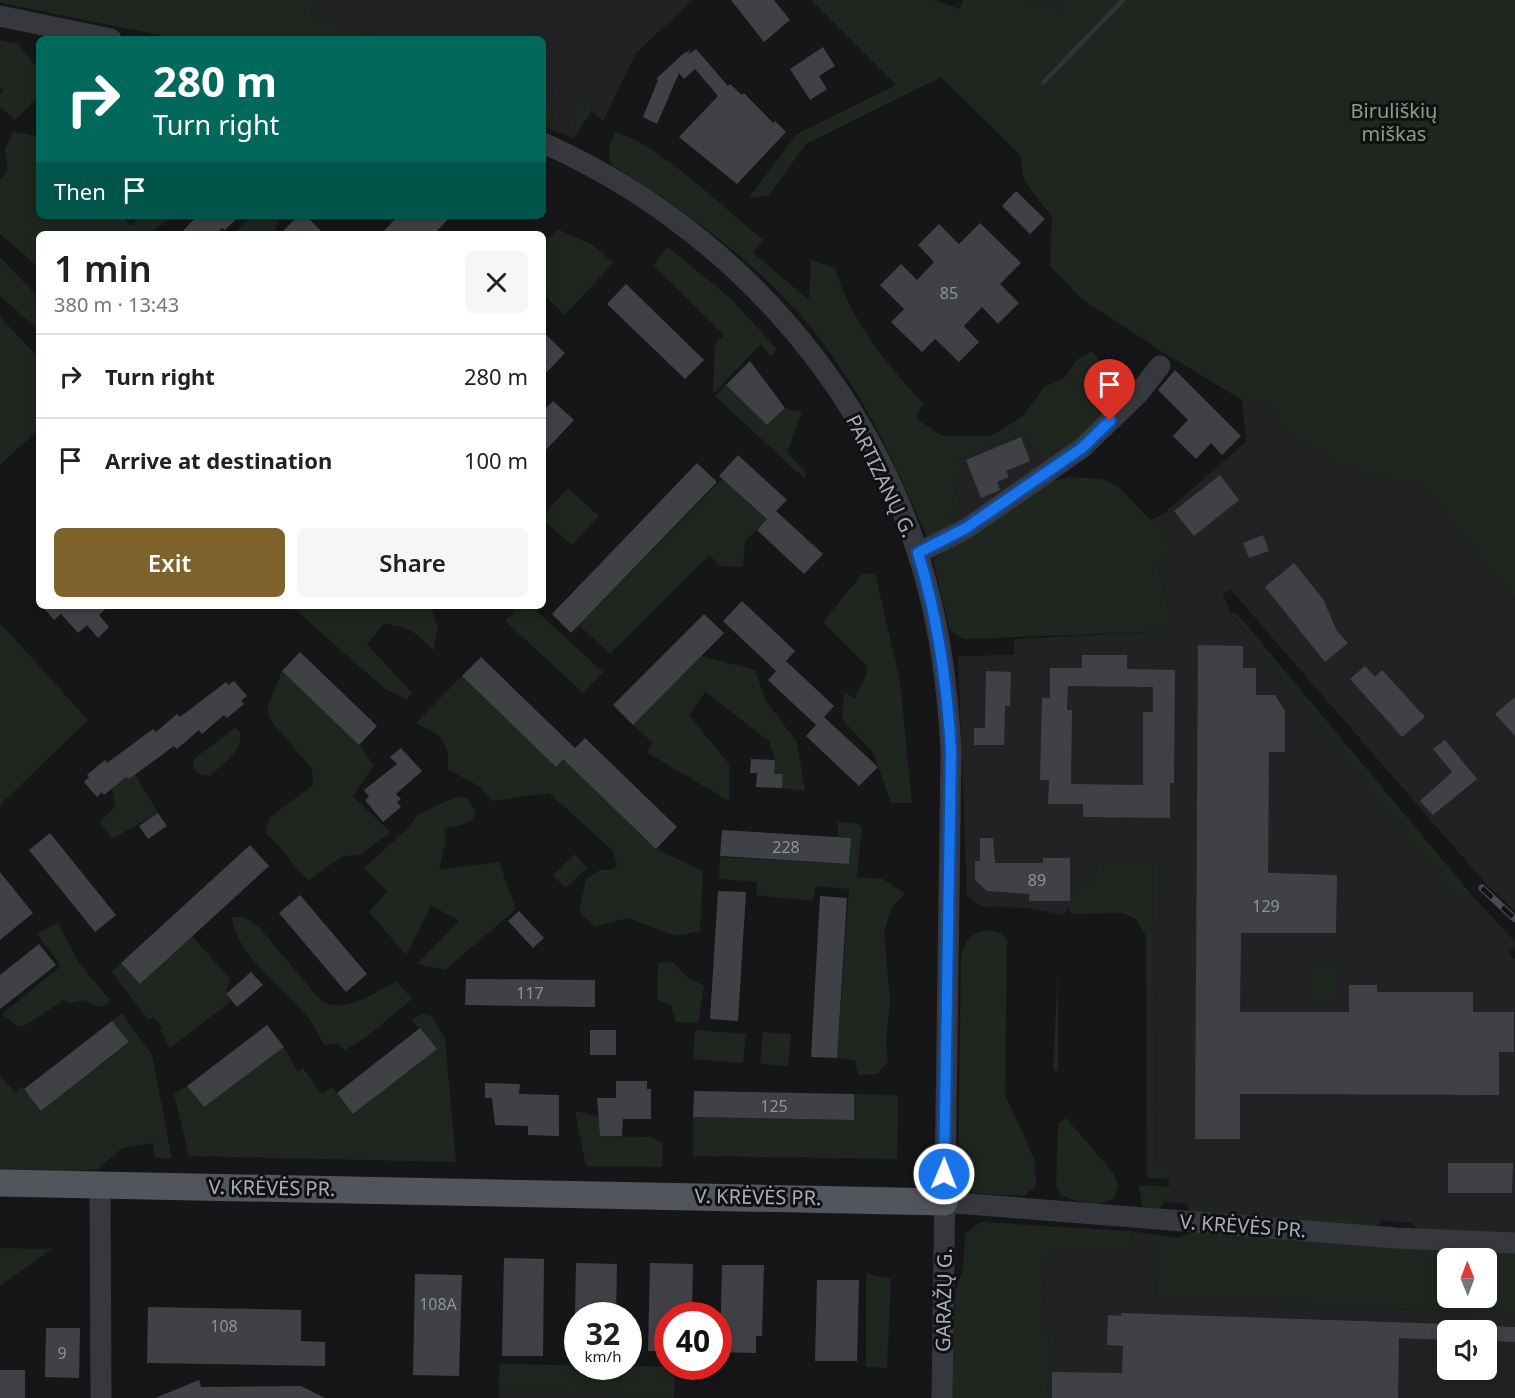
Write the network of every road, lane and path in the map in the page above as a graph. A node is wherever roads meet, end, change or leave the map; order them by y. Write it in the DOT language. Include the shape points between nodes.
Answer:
graph roads {
  1 [pos="0,16"];
  2 [pos="97,36"];
  3 [pos="546,144"];
  4 [pos="1160,366"];
  5 [pos="918,553"];
  6 [pos="0,1183"];
  7 [pos="100,1185"];
  8 [pos="945,1202"];
  9 [pos="1515,1243"];
  10 [pos="101,1398"];
  11 [pos="942,1398"];
  1 -- 2 [label="street"];
  3 -- 5 [label="street, PARTIZANŲ G." via="598,170 675,219 752,284 799,334 868,441"];
  4 -- 5 [label="street" via="1138,394 1082,448 966,528"];
  5 -- 8 [label="street, PARTIZANŲ G." via="941,649 951,751"];
  6 -- 7 [label="main road, V. KRĖVĖS PR."];
  7 -- 8 [label="main road, V. KRĖVĖS PR."];
  7 -- 10 [label="street"];
  8 -- 9 [label="street, V. KRĖVĖS PR." via="1373,1236"];
  8 -- 11 [label="street, GARAŽŲ G."];
}
